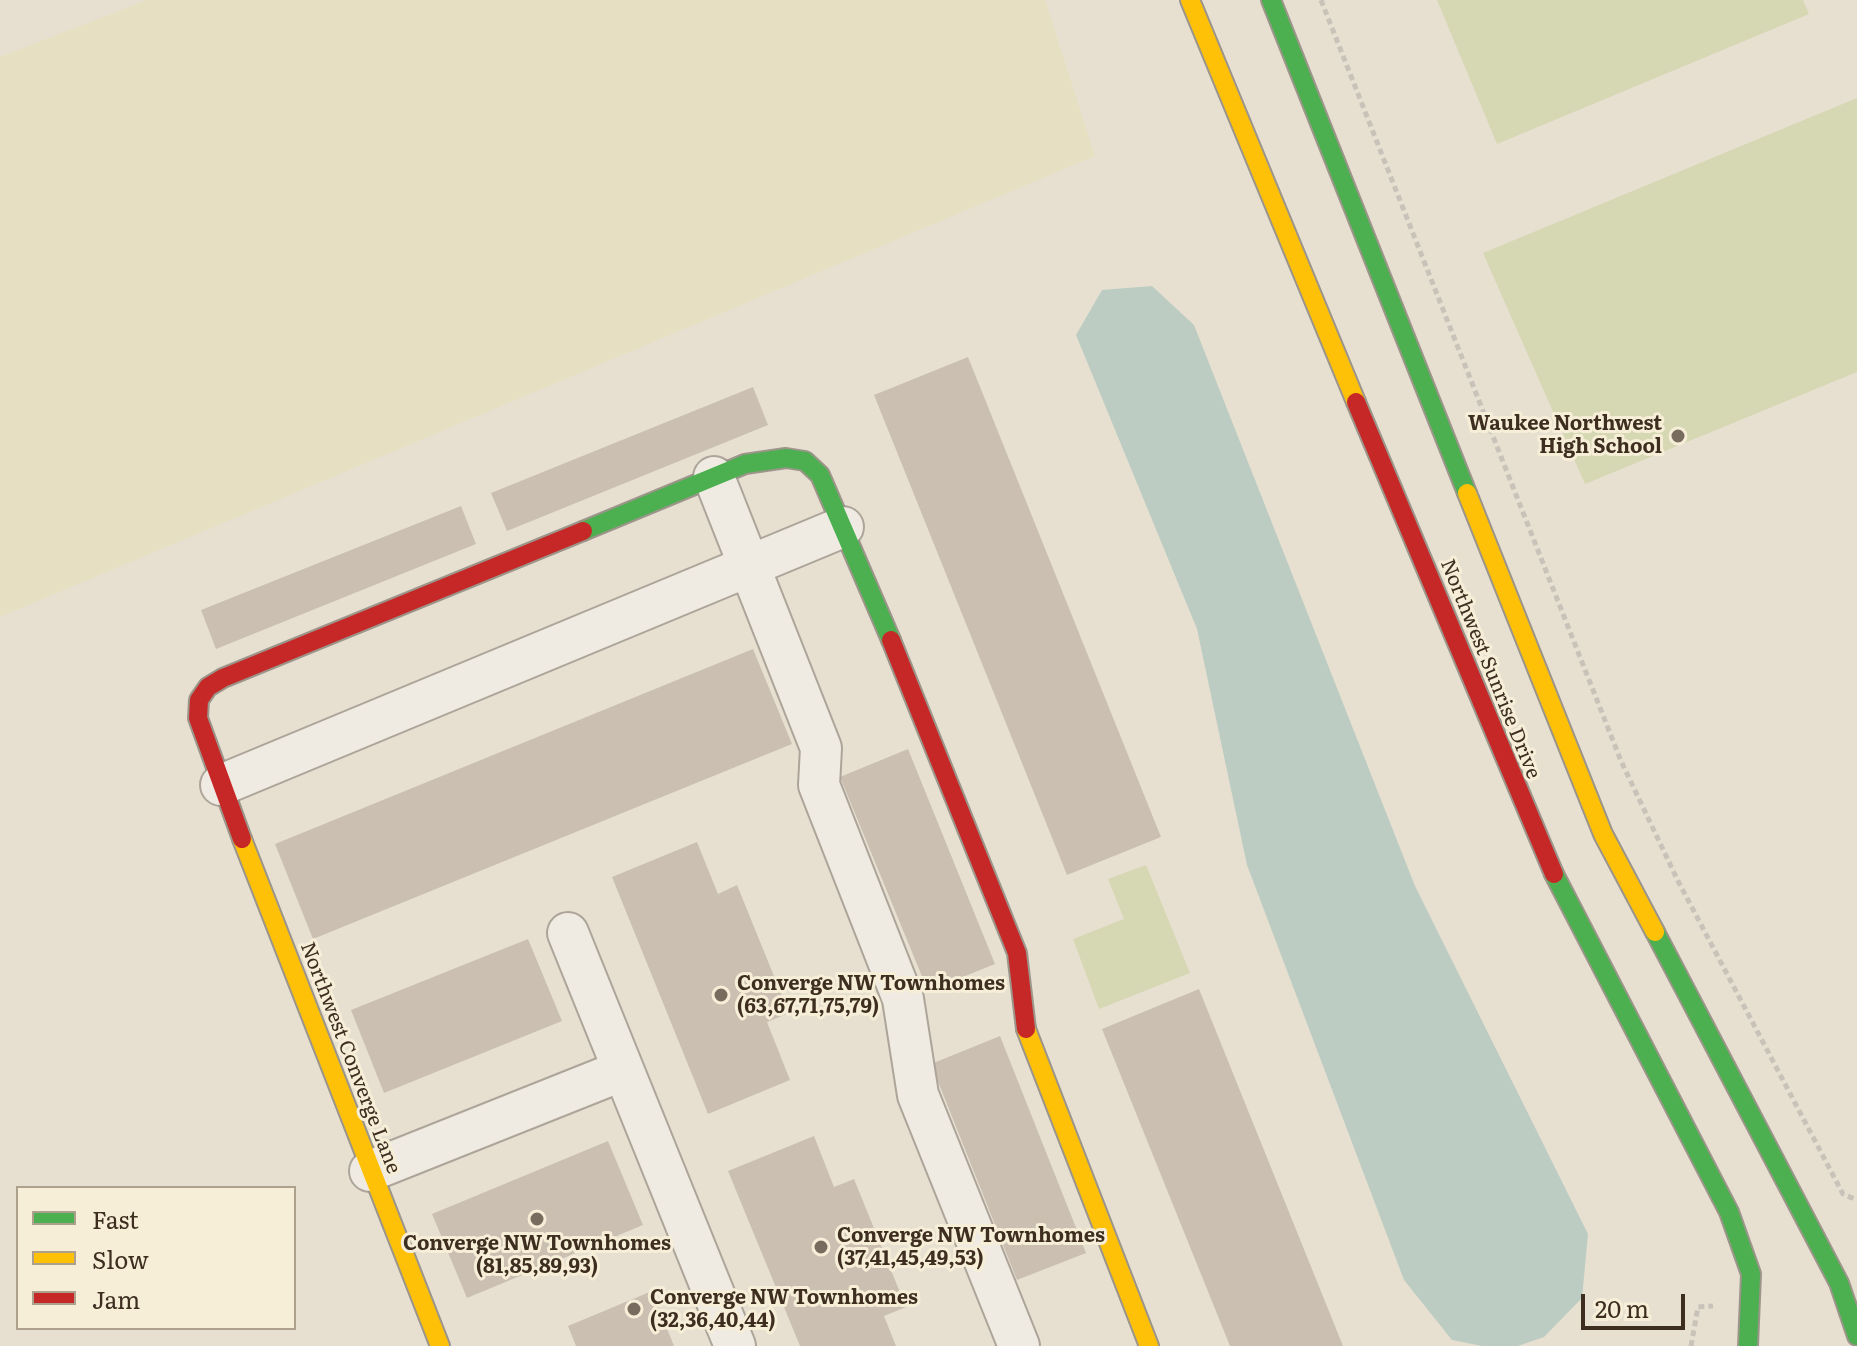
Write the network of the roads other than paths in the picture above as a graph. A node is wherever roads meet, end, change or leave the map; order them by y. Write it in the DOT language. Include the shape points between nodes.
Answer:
graph roads {
  1 [pos="1190,0"];
  2 [pos="1271,0"];
  3 [pos="714,477"];
  4 [pos="843,527"];
  5 [pos="750,568"];
  6 [pos="221,785"];
  7 [pos="568,933"];
  8 [pos="621,1071"];
  9 [pos="370,1171"];
  10 [pos="1857,1336"];
  11 [pos="440,1346"];
  12 [pos="735,1346"];
  13 [pos="1019,1346"];
  14 [pos="1149,1346"];
  15 [pos="1748,1346"];
  1 -- 15 [label="street, Northwest Sunrise Drive" via="1543,854 1729,1212 1751,1274"];
  2 -- 10 [label="street" via="1603,834 1839,1283"];
  3 -- 4 [label="street, Northwest Converge Lane" via="745,464 805,461 820,475"];
  3 -- 5 [label="street"];
  3 -- 6 [label="street, Northwest Converge Lane" via="208,687 199,700 198,718"];
  4 -- 5 [label="street"];
  4 -- 14 [label="street, Northwest Converge Lane" via="1017,953 1027,1035"];
  5 -- 6 [label="street"];
  5 -- 13 [label="street" via="821,748 819,785 903,999 918,1095"];
  6 -- 9 [label="street, Northwest Converge Lane"];
  7 -- 8 [label="street"];
  8 -- 9 [label="street"];
  8 -- 12 [label="street"];
  9 -- 11 [label="street, Northwest Converge Lane"];
}
